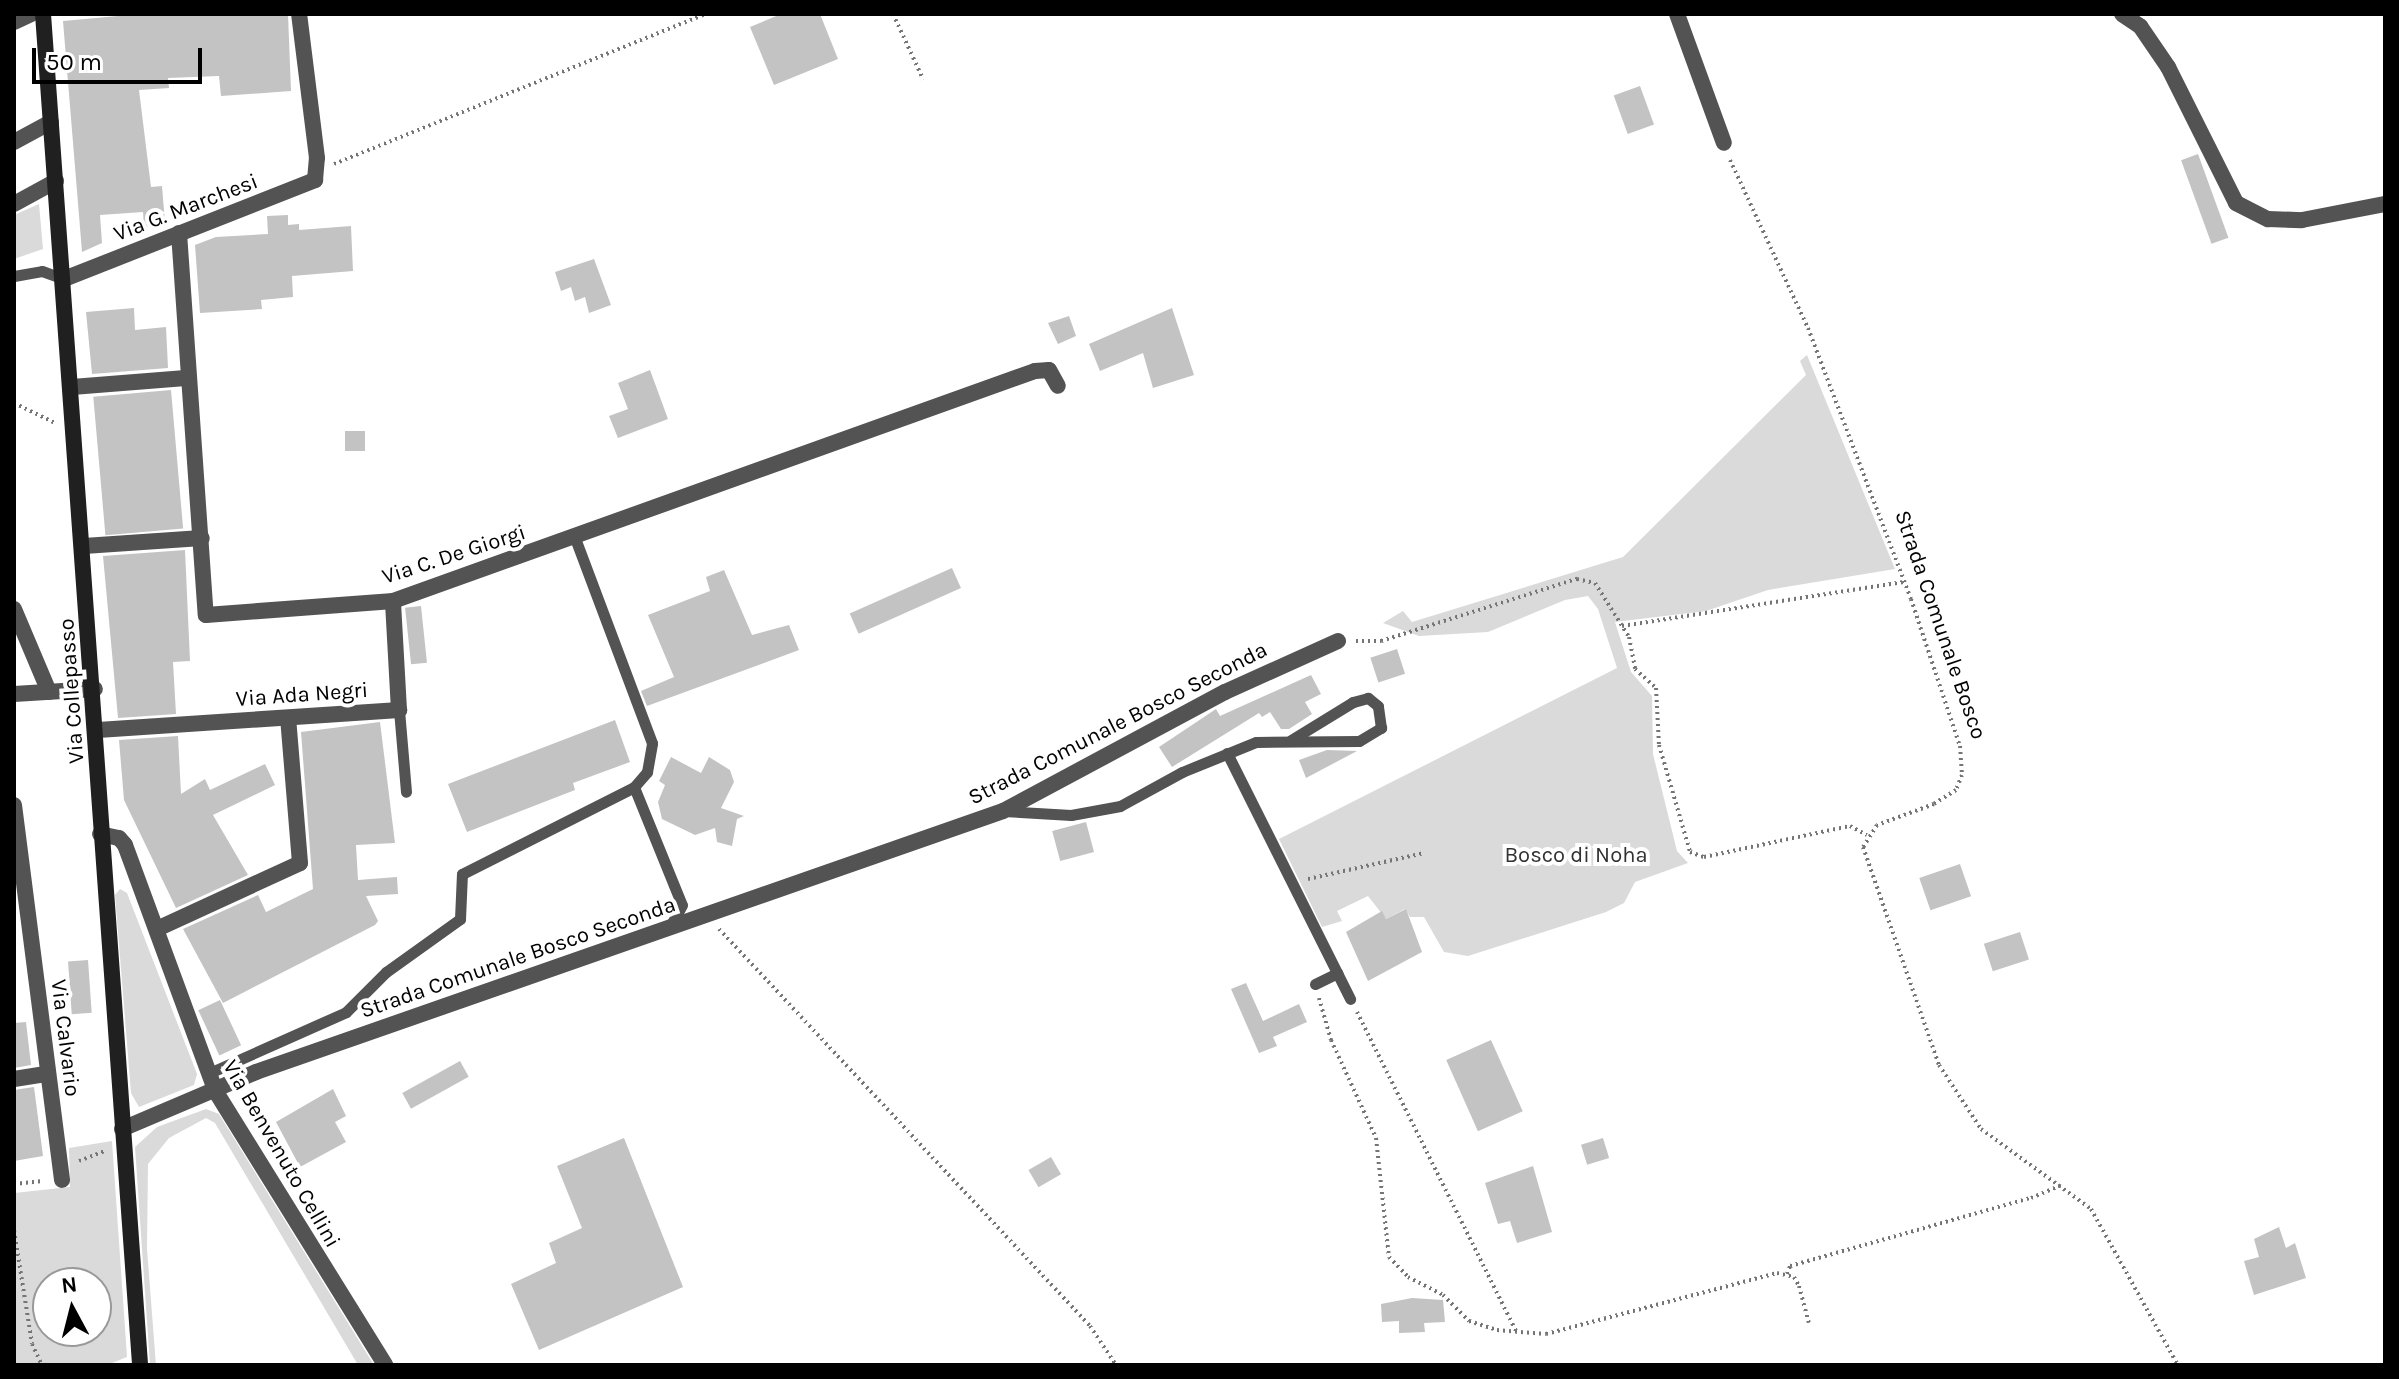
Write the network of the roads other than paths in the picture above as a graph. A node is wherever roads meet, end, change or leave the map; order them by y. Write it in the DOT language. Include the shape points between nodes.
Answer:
graph roads {
  1 [pos="31,14"];
  2 [pos="43,14"];
  3 [pos="299,14"];
  4 [pos="1677,14"];
  5 [pos="2122,14"];
  6 [pos="14,22"];
  7 [pos="51,122"];
  8 [pos="14,142"];
  9 [pos="1724,143"];
  10 [pos="56,181"];
  11 [pos="14,204"];
  12 [pos="2385,204"];
  13 [pos="179,233"];
  14 [pos="14,276"];
  15 [pos="64,279"];
  16 [pos="186,378"];
  17 [pos="1058,386"];
  18 [pos="72,387"];
  19 [pos="202,538"];
  20 [pos="575,538"];
  21 [pos="84,546"];
  22 [pos="393,601"];
  23 [pos="14,609"];
  24 [pos="1338,641"];
  25 [pos="95,689"];
  26 [pos="49,692"];
  27 [pos="14,694"];
  28 [pos="399,710"];
  29 [pos="288,718"];
  30 [pos="98,730"];
  31 [pos="1291,740"];
  32 [pos="1227,753"];
  33 [pos="634,787"];
  34 [pos="406,792"];
  35 [pos="14,805"];
  36 [pos="1003,811"];
  37 [pos="100,834"];
  38 [pos="21,920"];
  39 [pos="159,928"];
  40 [pos="669,928"];
  41 [pos="1338,973"];
  42 [pos="1315,984"];
  43 [pos="1350,999"];
  44 [pos="46,1074"];
  45 [pos="207,1074"];
  46 [pos="14,1079"];
  47 [pos="216,1092"];
  48 [pos="122,1129"];
  49 [pos="62,1180"];
  50 [pos="140,1365"];
  51 [pos="385,1365"];
  1 -- 6 [label="street"];
  2 -- 7 [label="street, Via Collepasso"];
  3 -- 13 [label="street, Via G. Marchesi" via="318,173 297,190"];
  4 -- 9 [label="street"];
  5 -- 12 [label="street" via="2140,26 2168,67 2236,203 2268,219 2302,220"];
  7 -- 8 [label="street"];
  7 -- 10 [label="street, Via Collepasso"];
  10 -- 11 [label="street"];
  10 -- 15 [label="street, Via Collepasso"];
  13 -- 15 [label="street, Via G. Marchesi"];
  13 -- 16 [label="street, Via C. De Giorgi"];
  14 -- 15 [label="lane" via="42,271"];
  15 -- 18 [label="street, Via Collepasso"];
  16 -- 18 [label="street"];
  16 -- 19 [label="street, Via C. De Giorgi"];
  17 -- 20 [label="street, Via C. De Giorgi" via="1049,370 1035,371"];
  18 -- 21 [label="street, Via Collepasso"];
  19 -- 21 [label="street"];
  19 -- 22 [label="street, Via C. De Giorgi" via="206,615"];
  20 -- 22 [label="street, Via C. De Giorgi"];
  20 -- 33 [label="lane" via="652,743 647,772"];
  21 -- 25 [label="street, Via Collepasso"];
  22 -- 28 [label="street, Via Ada Negri"];
  23 -- 26 [label="street"];
  24 -- 36 [label="street, Strada Comunale Bosco Seconda" via="1225,692"];
  25 -- 26 [label="street"];
  25 -- 30 [label="street, Via Collepasso"];
  26 -- 27 [label="street"];
  28 -- 29 [label="street, Via Ada Negri"];
  28 -- 34 [label="lane"];
  29 -- 30 [label="street, Via Ada Negri"];
  29 -- 39 [label="street" via="300,863"];
  30 -- 37 [label="street, Via Collepasso"];
  31 -- 31 [label="lane" via="1340,743 1376,735 1381,728 1378,706 1368,698 1353,702"];
  31 -- 32 [label="lane" via="1256,742"];
  32 -- 36 [label="lane" via="1097,812"];
  32 -- 41 [label="lane"];
  33 -- 40 [label="lane" via="682,905"];
  33 -- 45 [label="lane" via="462,874 460,919 386,972 346,1012"];
  35 -- 38 [label="street, Via Calvario"];
  36 -- 40 [label="street, Strada Comunale Bosco Seconda"];
  37 -- 39 [label="street, Via Benvenuto Cellini" via="125,845"];
  37 -- 48 [label="street, Via Collepasso"];
  38 -- 44 [label="street, Via Calvario"];
  39 -- 45 [label="street, Via Benvenuto Cellini"];
  40 -- 47 [label="street, Strada Comunale Bosco Seconda" via="256,1072"];
  41 -- 42 [label="lane"];
  41 -- 43 [label="lane"];
  44 -- 46 [label="street"];
  44 -- 49 [label="street, Via Calvario"];
  45 -- 47 [label="street, Via Benvenuto Cellini"];
  47 -- 48 [label="street, Strada Comunale Bosco Seconda"];
  47 -- 51 [label="street, Via Benvenuto Cellini"];
  48 -- 50 [label="street, Via Collepasso"];
}
